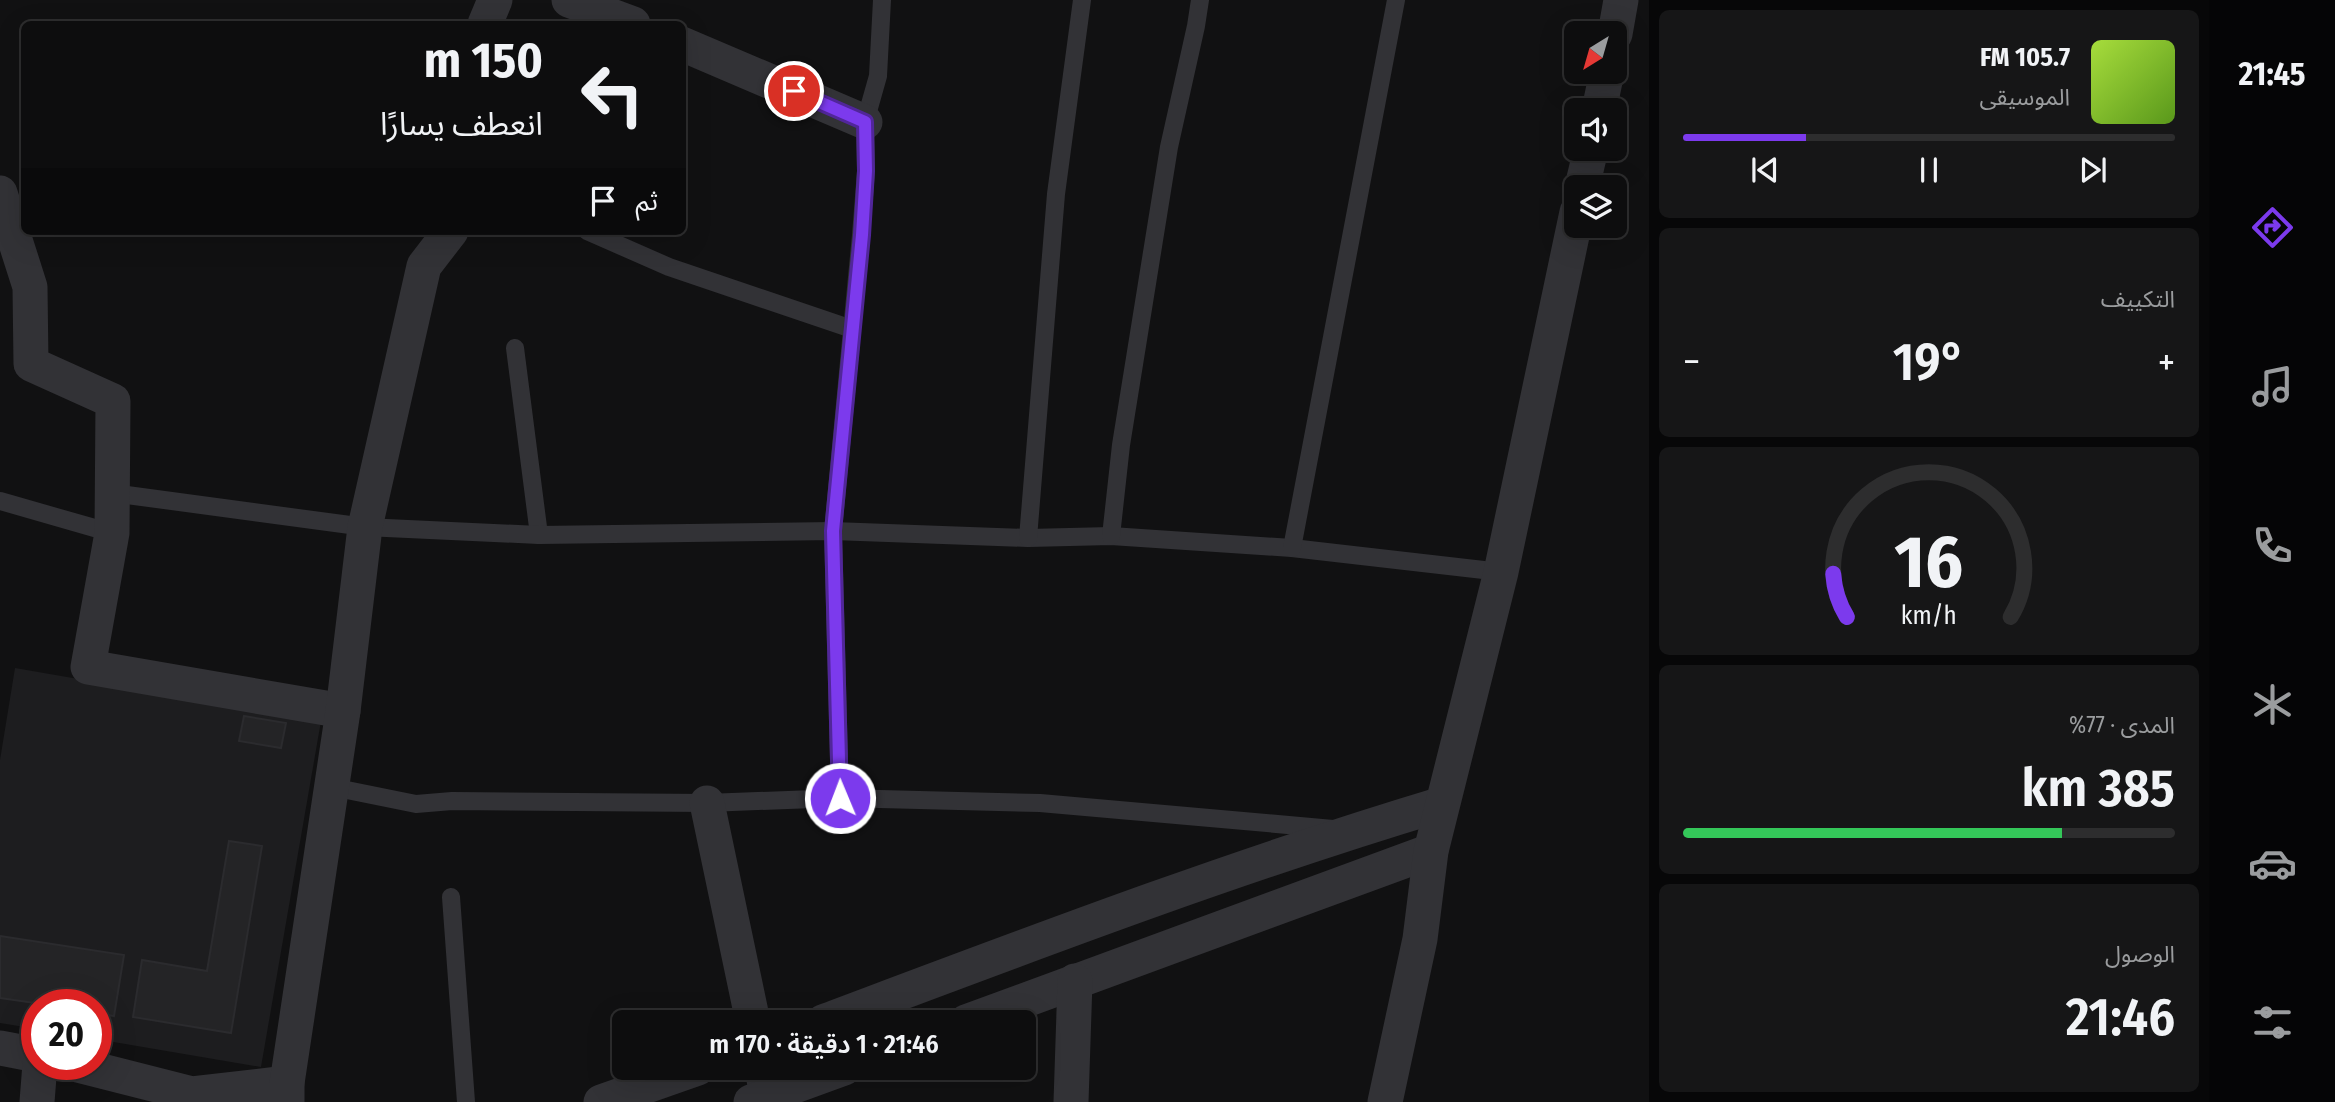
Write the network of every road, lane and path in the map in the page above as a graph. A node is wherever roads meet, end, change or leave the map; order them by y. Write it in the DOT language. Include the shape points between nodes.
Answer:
graph roads {
  1 [pos="495,0"];
  2 [pos="569,0"];
  3 [pos="882,0"];
  4 [pos="1082,0"];
  5 [pos="1200,0"];
  6 [pos="1396,0"];
  7 [pos="1621,0"];
  8 [pos="486,21"];
  9 [pos="625,21"];
  10 [pos="1617,21"];
  11 [pos="686,46"];
  12 [pos="865,122"];
  13 [pos="0,193"];
  14 [pos="448,235"];
  15 [pos="596,235"];
  16 [pos="1572,238"];
  17 [pos="852,329"];
  18 [pos="514,348"];
  19 [pos="112,493"];
  20 [pos="0,500"];
  21 [pos="365,527"];
  22 [pos="833,531"];
  23 [pos="112,533"];
  24 [pos="539,535"];
  25 [pos="1111,536"];
  26 [pos="1028,538"];
  27 [pos="1292,548"];
  28 [pos="1501,572"];
  29 [pos="343,711"];
  30 [pos="332,787"];
  31 [pos="840,798"];
  32 [pos="708,803"];
  33 [pos="1442,804"];
  34 [pos="1353,831"];
  35 [pos="1431,851"];
  36 [pos="451,897"];
  37 [pos="1074,982"];
  38 [pos="751,1010"];
  39 [pos="855,1010"];
  40 [pos="998,1010"];
  41 [pos="0,1048"];
  42 [pos="21,1052"];
  43 [pos="112,1074"];
  44 [pos="39,1080"];
  45 [pos="664,1080"];
  46 [pos="803,1080"];
  47 [pos="287,1092"];
  48 [pos="762,1092"];
  49 [pos="37,1102"];
  50 [pos="466,1102"];
  51 [pos="601,1102"];
  52 [pos="1071,1102"];
  53 [pos="1385,1102"];
  1 -- 8 [label="street"];
  2 -- 9 [label="street"];
  3 -- 12 [label="lane" via="878,76"];
  4 -- 26 [label="lane" via="1056,194"];
  5 -- 25 [label="lane" via="1167,160 1121,445"];
  6 -- 27 [label="lane"];
  7 -- 10 [label="street"];
  11 -- 12 [label="street"];
  12 -- 17 [label="lane" via="866,171"];
  13 -- 19 [label="street" via="30,287 31,364 113,401"];
  14 -- 21 [label="street" via="424,266"];
  15 -- 17 [label="lane" via="691,275"];
  16 -- 28 [label="street"];
  17 -- 22 [label="lane"];
  18 -- 24 [label="lane"];
  19 -- 21 [label="lane"];
  19 -- 23 [label="street"];
  20 -- 23 [label="lane"];
  21 -- 24 [label="lane"];
  21 -- 29 [label="street"];
  22 -- 24 [label="lane"];
  22 -- 26 [label="lane"];
  22 -- 31 [label="lane"];
  23 -- 29 [label="street" via="88,667"];
  25 -- 26 [label="lane"];
  25 -- 27 [label="lane"];
  27 -- 28 [label="lane"];
  28 -- 33 [label="street"];
  29 -- 30 [label="street"];
  30 -- 32 [label="lane" via="416,804"];
  30 -- 47 [label="street"];
  31 -- 32 [label="lane"];
  31 -- 34 [label="lane" via="1040,803"];
  32 -- 38 [label="street"];
  33 -- 34 [label="street"];
  33 -- 35 [label="street"];
  34 -- 39 [label="street" via="1121,910"];
  35 -- 37 [label="street"];
  35 -- 53 [label="street" via="1420,939"];
  36 -- 50 [label="lane"];
  37 -- 40 [label="street"];
  37 -- 52 [label="street"];
  41 -- 42 [label="street"];
  43 -- 47 [label="street" via="192,1094"];
  44 -- 49 [label="street"];
  45 -- 51 [label="street"];
  46 -- 48 [label="street"];
}
